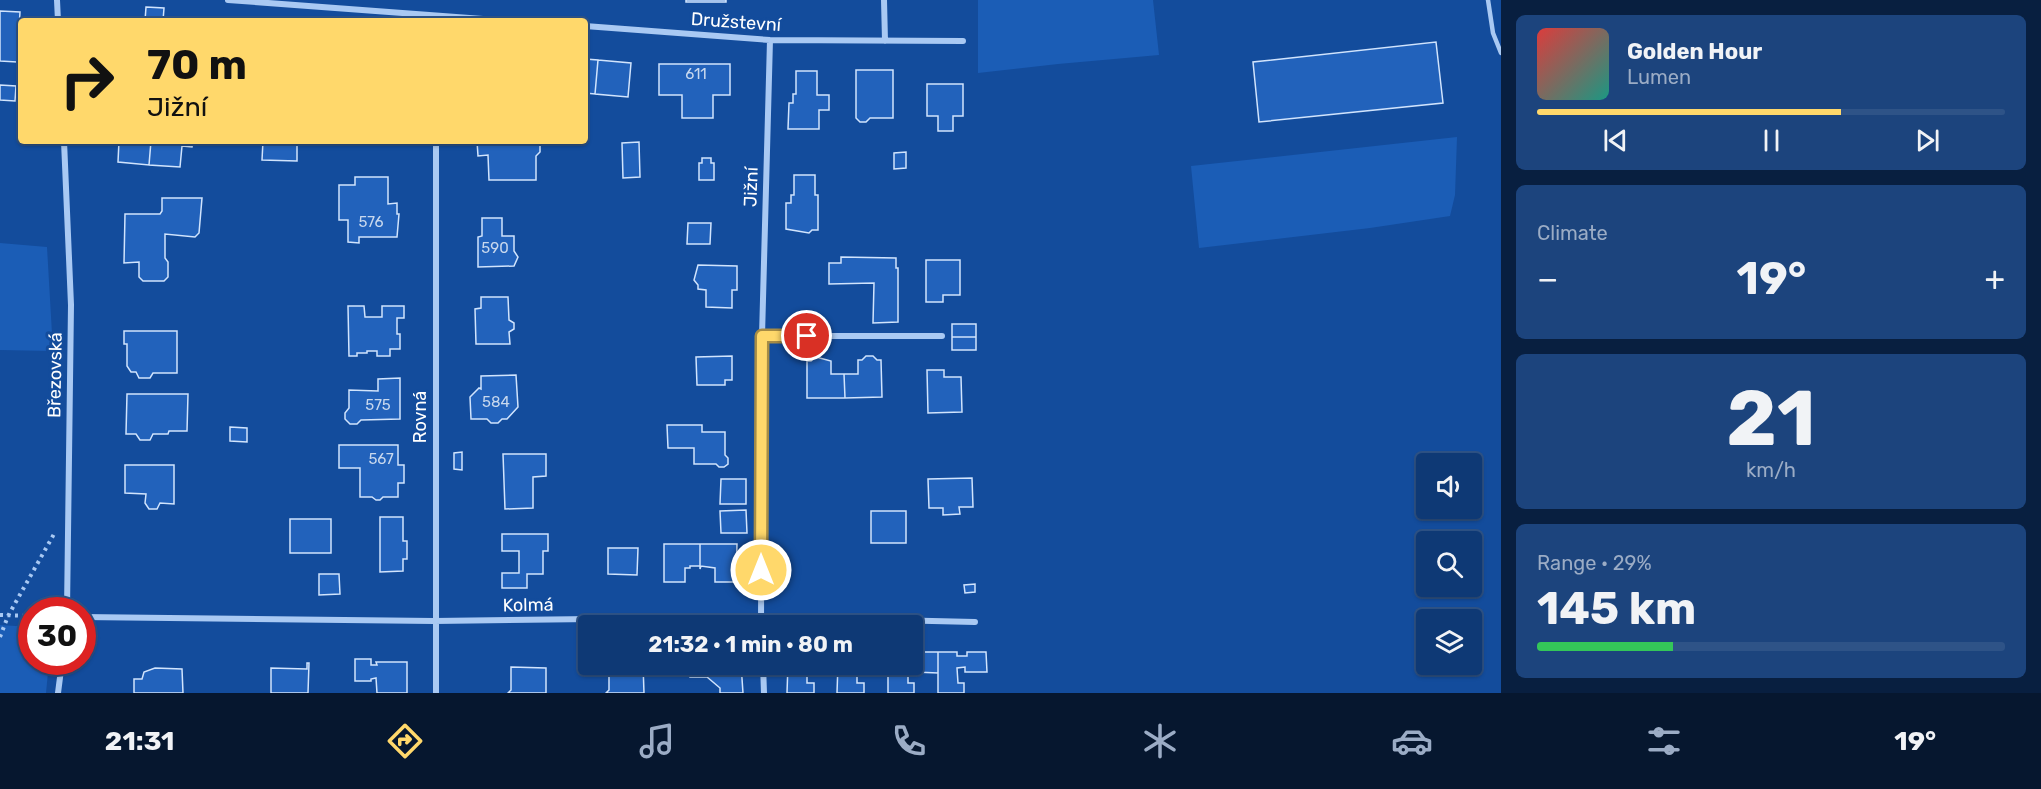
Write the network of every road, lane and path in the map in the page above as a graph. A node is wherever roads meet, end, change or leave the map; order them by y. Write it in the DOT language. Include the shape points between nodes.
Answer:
graph roads {
  1 [pos="57,0"];
  2 [pos="228,0"];
  3 [pos="885,0"];
  4 [pos="1488,0"];
  5 [pos="58,18"];
  6 [pos="437,18"];
  7 [pos="588,26"];
  8 [pos="770,40"];
  9 [pos="885,41"];
  10 [pos="963,41"];
  11 [pos="1501,54"];
  12 [pos="64,144"];
  13 [pos="436,144"];
  14 [pos="762,336"];
  15 [pos="942,336"];
  16 [pos="69,508"];
  17 [pos="67,597"];
  18 [pos="0,615"];
  19 [pos="761,615"];
  20 [pos="8,616"];
  21 [pos="18,616"];
  22 [pos="96,617"];
  23 [pos="578,619"];
  24 [pos="434,621"];
  25 [pos="923,621"];
  26 [pos="975,622"];
  27 [pos="0,637"];
  28 [pos="60,675"];
  29 [pos="763,675"];
  30 [pos="58,693"];
  31 [pos="436,693"];
  32 [pos="764,693"];
  1 -- 5 [label="street"];
  2 -- 6 [label="street"];
  3 -- 9 [label="street"];
  4 -- 11 [label="lane"];
  7 -- 8 [label="street, Družstevní"];
  8 -- 9 [label="street, Družstevní"];
  8 -- 14 [label="street, Jižní"];
  9 -- 10 [label="street, Družstevní"];
  12 -- 16 [label="street, Březovská" via="71,305"];
  13 -- 24 [label="street, Rovná"];
  14 -- 15 [label="street"];
  14 -- 19 [label="street, Jižní"];
  16 -- 17 [label="street, Březovská"];
  16 -- 20 [label="path"];
  18 -- 20 [label="path"];
  20 -- 21 [label="path"];
  20 -- 27 [label="path"];
  22 -- 24 [label="street, Kolmá"];
  23 -- 24 [label="street, Kolmá"];
  24 -- 31 [label="street, Rovná"];
  25 -- 26 [label="street, Kolmá"];
  28 -- 30 [label="street"];
  29 -- 32 [label="street"];
}
